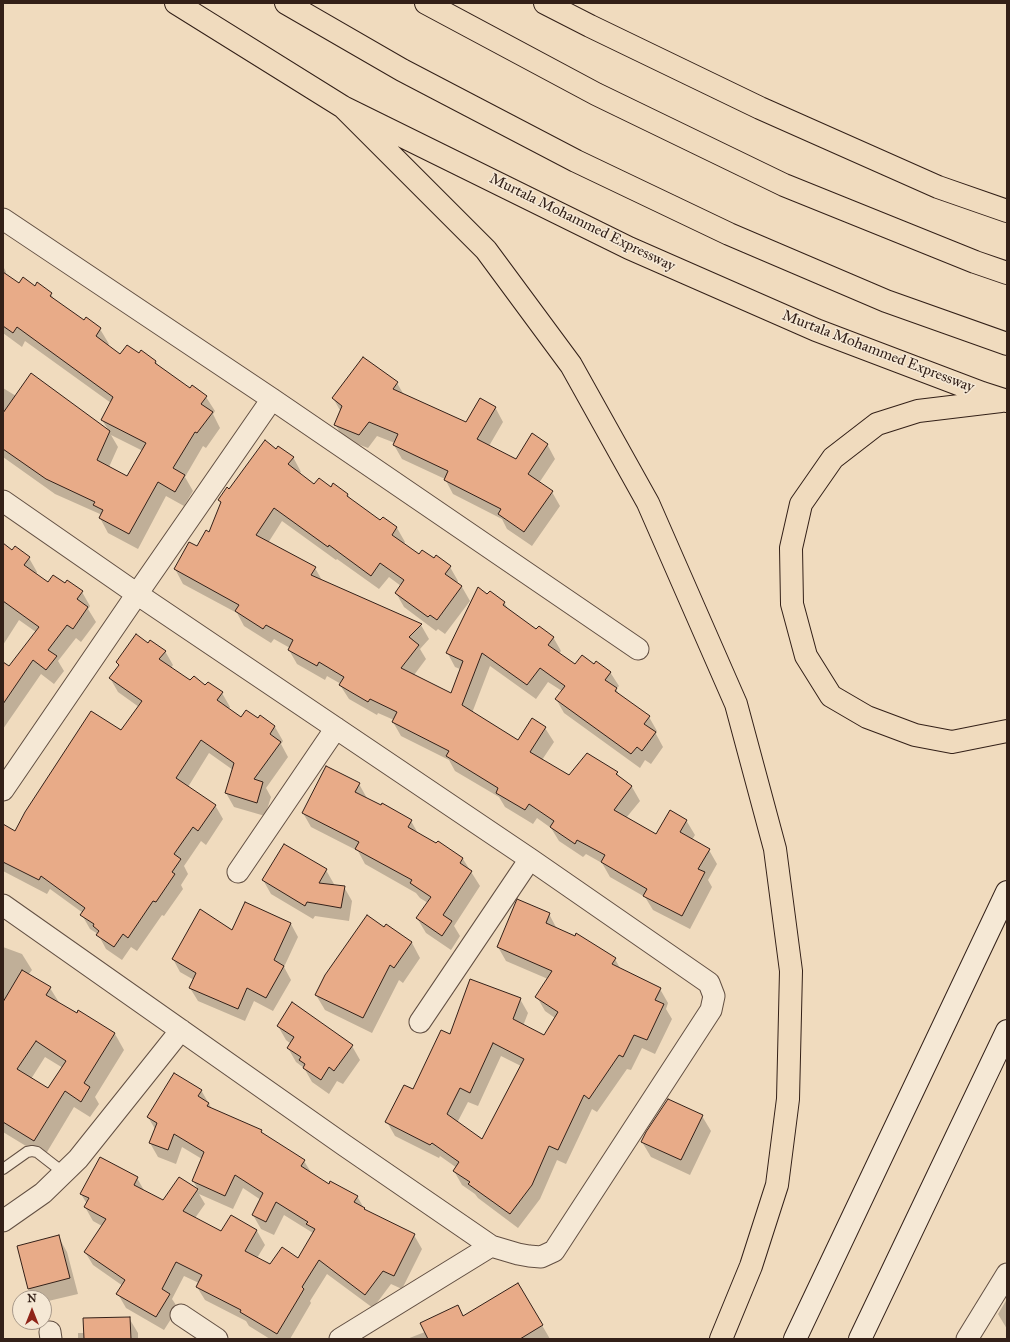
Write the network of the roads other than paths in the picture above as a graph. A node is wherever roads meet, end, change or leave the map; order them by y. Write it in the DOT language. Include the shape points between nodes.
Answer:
graph roads {
  1 [pos="176,3"];
  2 [pos="286,3"];
  3 [pos="426,3"];
  4 [pos="545,3"];
  5 [pos="343,107"];
  6 [pos="1007,211"];
  7 [pos="3,219"];
  8 [pos="1007,273"];
  9 [pos="1007,344"];
  10 [pos="272,399"];
  11 [pos="1007,401"];
  12 [pos="3,501"];
  13 [pos="137,594"];
  14 [pos="638,649"];
  15 [pos="336,728"];
  16 [pos="1007,731"];
  17 [pos="3,790"];
  18 [pos="530,859"];
  19 [pos="238,872"];
  20 [pos="1007,892"];
  21 [pos="3,905"];
  22 [pos="420,1022"];
  23 [pos="181,1030"];
  24 [pos="1007,1032"];
  25 [pos="3,1169"];
  26 [pos="64,1173"];
  27 [pos="3,1220"];
  28 [pos="491,1246"];
  29 [pos="1007,1274"];
  30 [pos="181,1315"];
  31 [pos="217,1339"];
  32 [pos="340,1339"];
  33 [pos="721,1339"];
  34 [pos="795,1339"];
  35 [pos="860,1339"];
  36 [pos="967,1339"];
  1 -- 5 [label="highway, Murtala Mohammed Expressway"];
  2 -- 9 [label="highway" via="416,77 576,161 722,230 886,301"];
  3 -- 8 [label="highway" via="596,94 784,185"];
  4 -- 6 [label="highway" via="760,108 938,187"];
  5 -- 11 [label="highway, Murtala Mohammed Expressway" via="629,248 816,330"];
  5 -- 33 [label="highway" via="486,250 571,365 648,502 736,704 775,849 791,971 788,1092 777,1185 751,1266"];
  7 -- 10 [label="street"];
  10 -- 13 [label="street"];
  10 -- 14 [label="street"];
  11 -- 16 [label="highway" via="918,410 877,424 833,458 801,504 791,548 792,604 806,656 831,696 868,717 915,735 952,742"];
  12 -- 13 [label="street"];
  13 -- 15 [label="street"];
  13 -- 17 [label="street"];
  15 -- 18 [label="street"];
  15 -- 19 [label="street"];
  18 -- 22 [label="street"];
  18 -- 28 [label="street" via="709,983 714,996 711,1010 554,1251 540,1257"];
  20 -- 34 [label="main road"];
  21 -- 23 [label="street"];
  23 -- 26 [label="street"];
  23 -- 28 [label="street"];
  24 -- 35 [label="main road"];
  25 -- 26 [label="lane" via="32,1151 37,1152"];
  26 -- 27 [label="street" via="43,1193"];
  28 -- 32 [label="street"];
  29 -- 36 [label="street"];
  30 -- 31 [label="street"];
}
